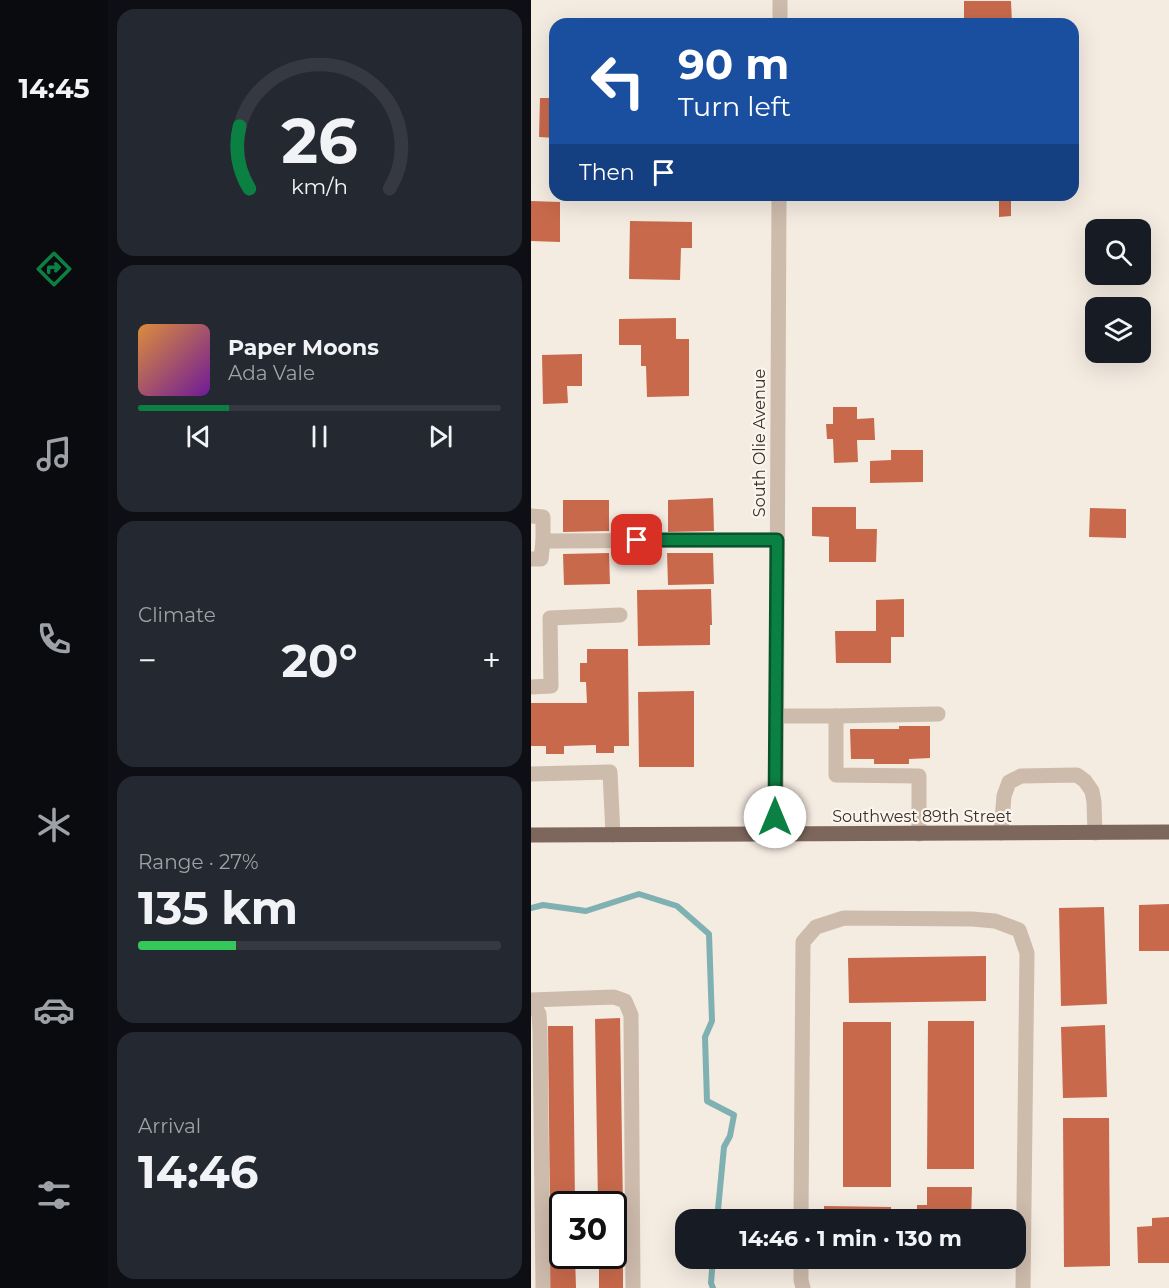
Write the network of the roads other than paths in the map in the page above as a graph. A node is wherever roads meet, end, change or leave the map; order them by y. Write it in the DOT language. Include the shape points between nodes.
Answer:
graph roads {
  1 [pos="780,0"];
  2 [pos="780,18"];
  3 [pos="779,201"];
  4 [pos="531,516"];
  5 [pos="777,540"];
  6 [pos="543,541"];
  7 [pos="531,559"];
  8 [pos="620,615"];
  9 [pos="531,687"];
  10 [pos="938,714"];
  11 [pos="776,716"];
  12 [pos="836,716"];
  13 [pos="531,774"];
  14 [pos="1169,832"];
  15 [pos="1001,833"];
  16 [pos="1095,833"];
  17 [pos="776,834"];
  18 [pos="919,834"];
  19 [pos="531,835"];
  20 [pos="613,835"];
  21 [pos="531,1001"];
  22 [pos="801,1209"];
  23 [pos="1024,1209"];
  24 [pos="801,1269"];
  25 [pos="1023,1269"];
  26 [pos="543,1288"];
  27 [pos="633,1288"];
  28 [pos="803,1288"];
  29 [pos="1023,1288"];
  1 -- 2 [label="street"];
  3 -- 5 [label="street, South Olie Avenue"];
  4 -- 6 [label="street" via="543,517"];
  5 -- 6 [label="street"];
  5 -- 11 [label="street, South Olie Avenue"];
  6 -- 7 [label="street" via="541,559"];
  8 -- 9 [label="street" via="551,618 551,686"];
  10 -- 12 [label="street"];
  11 -- 12 [label="street"];
  11 -- 17 [label="street, South Olie Avenue"];
  12 -- 18 [label="street" via="836,775 919,776"];
  13 -- 20 [label="street" via="610,772"];
  14 -- 16 [label="main road, Southwest 89th Street"];
  15 -- 16 [label="main road, Southwest 89th Street"];
  15 -- 16 [label="street" via="1009,782 1021,776 1077,775 1092,790"];
  15 -- 18 [label="main road, Southwest 89th Street"];
  17 -- 18 [label="main road, Southwest 89th Street"];
  17 -- 20 [label="main road, Southwest 89th Street"];
  19 -- 20 [label="main road, Southwest 89th Street"];
  21 -- 26 [label="street" via="539,1014 540,1031"];
  21 -- 27 [label="street" via="614,997 625,1001 631,1015"];
  22 -- 23 [label="street" via="803,942 816,927 844,918 972,919 995,921 1019,930 1027,953"];
  24 -- 28 [label="street"];
  25 -- 29 [label="street"];
}
